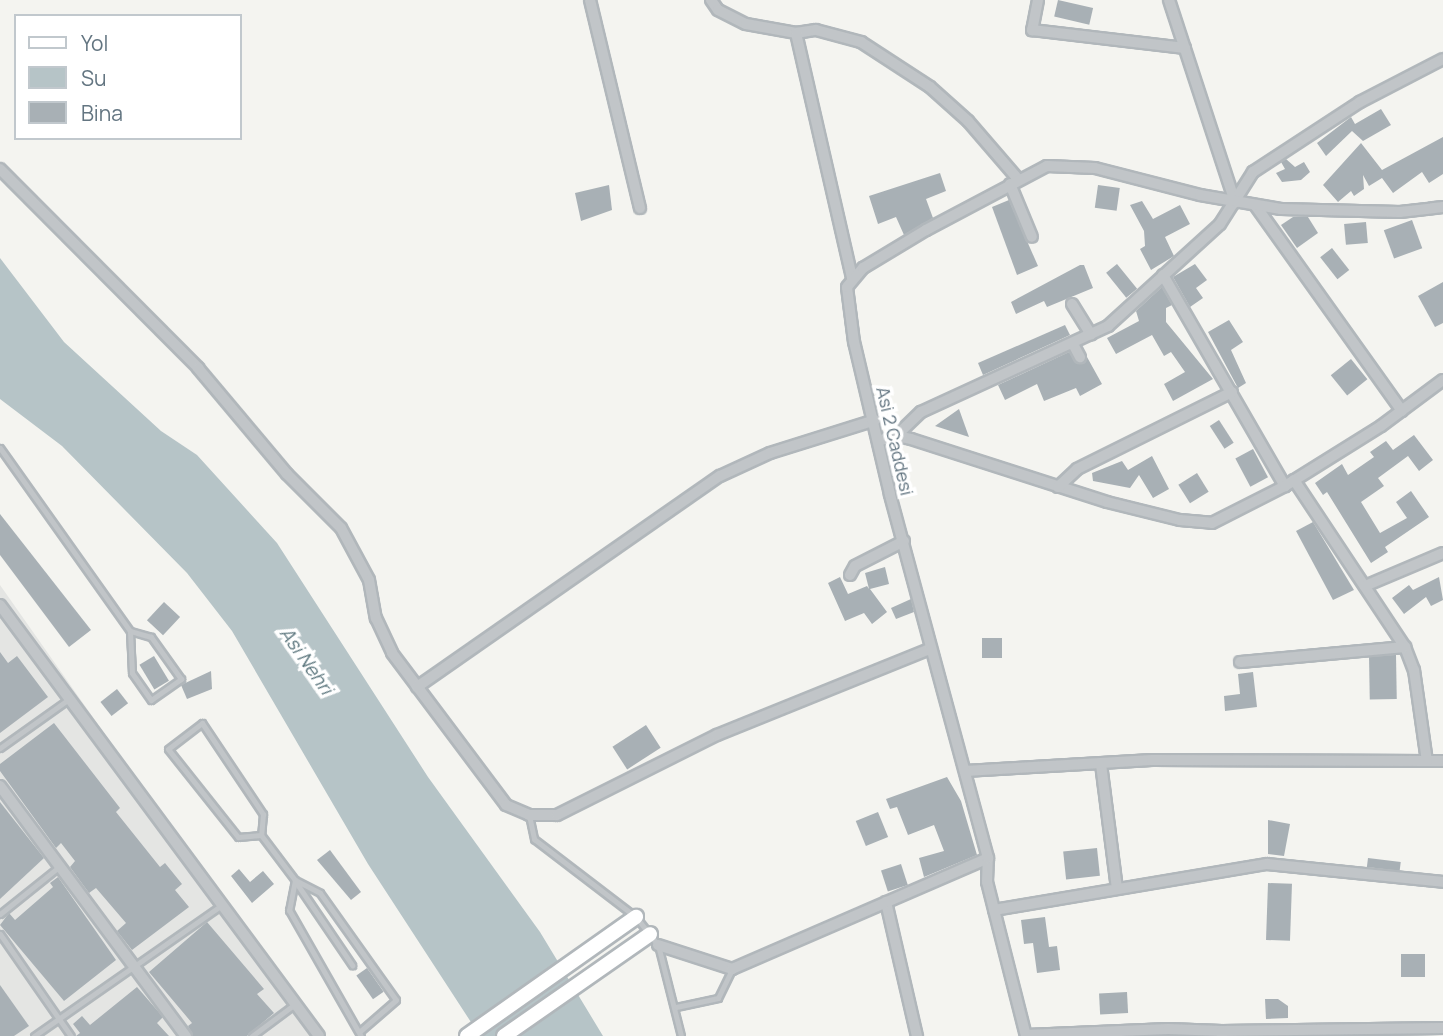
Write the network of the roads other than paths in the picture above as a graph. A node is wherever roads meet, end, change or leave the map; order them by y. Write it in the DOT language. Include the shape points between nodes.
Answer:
graph roads {
  1 [pos="590,0"];
  2 [pos="711,0"];
  3 [pos="1038,0"];
  4 [pos="1169,0"];
  5 [pos="796,33"];
  6 [pos="1185,48"];
  7 [pos="1443,59"];
  8 [pos="0,169"];
  9 [pos="1013,181"];
  10 [pos="1235,202"];
  11 [pos="1255,205"];
  12 [pos="1443,207"];
  13 [pos="640,208"];
  14 [pos="1032,237"];
  15 [pos="1163,275"];
  16 [pos="852,278"];
  17 [pos="1072,304"];
  18 [pos="1091,335"];
  19 [pos="1073,344"];
  20 [pos="1080,357"];
  21 [pos="1443,380"];
  22 [pos="1233,392"];
  23 [pos="1402,411"];
  24 [pos="875,420"];
  25 [pos="896,436"];
  26 [pos="881,440"];
  27 [pos="0,449"];
  28 [pos="1289,483"];
  29 [pos="1058,487"];
  30 [pos="904,541"];
  31 [pos="1443,553"];
  32 [pos="850,575"];
  33 [pos="1365,586"];
  34 [pos="0,604"];
  35 [pos="130,631"];
  36 [pos="1405,647"];
  37 [pos="930,649"];
  38 [pos="1240,662"];
  39 [pos="417,687"];
  40 [pos="69,699"];
  41 [pos="0,748"];
  42 [pos="1427,761"];
  43 [pos="1443,761"];
  44 [pos="1101,764"];
  45 [pos="965,771"];
  46 [pos="0,786"];
  47 [pos="529,816"];
  48 [pos="261,835"];
  49 [pos="988,858"];
  50 [pos="60,866"];
  51 [pos="295,880"];
  52 [pos="1443,882"];
  53 [pos="1117,889"];
  54 [pos="886,902"];
  55 [pos="222,905"];
  56 [pos="994,909"];
  57 [pos="0,914"];
  58 [pos="636,917"];
  59 [pos="0,934"];
  60 [pos="654,940"];
  61 [pos="352,965"];
  62 [pos="133,967"];
  63 [pos="732,969"];
  64 [pos="295,1004"];
  65 [pos="676,1007"];
  66 [pos="59,1019"];
  67 [pos="1443,1028"];
  68 [pos="1222,1033"];
  69 [pos="360,1034"];
  70 [pos="34,1036"];
  71 [pos="71,1036"];
  72 [pos="186,1036"];
  73 [pos="252,1036"];
  74 [pos="319,1036"];
  75 [pos="467,1036"];
  76 [pos="504,1036"];
  77 [pos="681,1036"];
  78 [pos="917,1036"];
  79 [pos="1026,1036"];
  1 -- 13 [label="street"];
  2 -- 5 [label="street" via="718,10 746,24"];
  3 -- 6 [label="street" via="1032,30"];
  4 -- 6 [label="street"];
  5 -- 9 [label="street" via="816,30 861,42 930,87 968,121"];
  5 -- 16 [label="street, Asi 2 Caddesi"];
  6 -- 10 [label="street"];
  7 -- 10 [label="street" via="1360,102 1253,172"];
  8 -- 39 [label="street" via="198,368 288,474 341,528 369,580 376,618"];
  9 -- 10 [label="street" via="1035,169 1067,165"];
  9 -- 14 [label="street"];
  9 -- 16 [label="street"];
  10 -- 11 [label="street"];
  10 -- 15 [label="street" via="1198,246"];
  11 -- 12 [label="street" via="1400,212"];
  11 -- 23 [label="street"];
  15 -- 18 [label="street" via="1108,326"];
  15 -- 22 [label="street"];
  16 -- 24 [label="street, Asi 2 Caddesi" via="846,296"];
  17 -- 18 [label="street"];
  18 -- 19 [label="street"];
  19 -- 20 [label="street"];
  19 -- 25 [label="street" via="921,412"];
  21 -- 23 [label="street"];
  22 -- 28 [label="street"];
  22 -- 29 [label="street" via="1077,469"];
  23 -- 28 [label="street"];
  24 -- 26 [label="street, Asi 2 Caddesi"];
  24 -- 39 [label="street" via="771,453 720,476"];
  25 -- 26 [label="street"];
  25 -- 29 [label="street"];
  26 -- 30 [label="street, Asi 2 Caddesi"];
  27 -- 35 [label="lane"];
  28 -- 29 [label="street" via="1212,523 1180,520"];
  28 -- 33 [label="street"];
  30 -- 32 [label="street" via="855,566"];
  30 -- 37 [label="street, Asi 2 Caddesi"];
  31 -- 33 [label="street"];
  33 -- 36 [label="street"];
  34 -- 40 [label="street"];
  35 -- 35 [label="lane" via="132,673 151,700 181,679 151,637"];
  36 -- 38 [label="street"];
  36 -- 42 [label="street" via="1414,670"];
  37 -- 45 [label="street, Asi 2 Caddesi"];
  37 -- 47 [label="street" via="828,686 557,815"];
  39 -- 47 [label="street" via="488,785 506,805"];
  40 -- 41 [label="lane"];
  40 -- 55 [label="street"];
  42 -- 43 [label="street"];
  42 -- 44 [label="street"];
  44 -- 45 [label="street"];
  44 -- 53 [label="street"];
  45 -- 49 [label="street, Asi 2 Caddesi"];
  46 -- 50 [label="street"];
  47 -- 58 [label="lane" via="534,839"];
  48 -- 48 [label="lane" via="263,814 202,723 168,749 238,837"];
  48 -- 51 [label="lane"];
  49 -- 54 [label="street"];
  49 -- 56 [label="street, Asi 2 Caddesi" via="987,882"];
  50 -- 57 [label="lane"];
  50 -- 62 [label="street"];
  51 -- 61 [label="lane"];
  51 -- 69 [label="lane" via="289,910"];
  51 -- 69 [label="lane" via="320,893 396,1000"];
  52 -- 53 [label="street" via="1267,864"];
  53 -- 56 [label="street"];
  54 -- 63 [label="street"];
  54 -- 78 [label="street"];
  55 -- 62 [label="lane"];
  55 -- 64 [label="street"];
  56 -- 79 [label="street, Asi 2 Caddesi"];
  58 -- 60 [label="lane"];
  58 -- 75 [label="street"];
  59 -- 66 [label="lane"];
  60 -- 63 [label="street"];
  60 -- 65 [label="lane"];
  60 -- 76 [label="street"];
  62 -- 66 [label="lane"];
  62 -- 72 [label="street"];
  63 -- 65 [label="lane" via="718,998"];
  64 -- 73 [label="lane"];
  64 -- 74 [label="street"];
  65 -- 77 [label="lane"];
  66 -- 70 [label="lane"];
  66 -- 71 [label="lane"];
  67 -- 68 [label="street"];
  68 -- 79 [label="street"];
}
